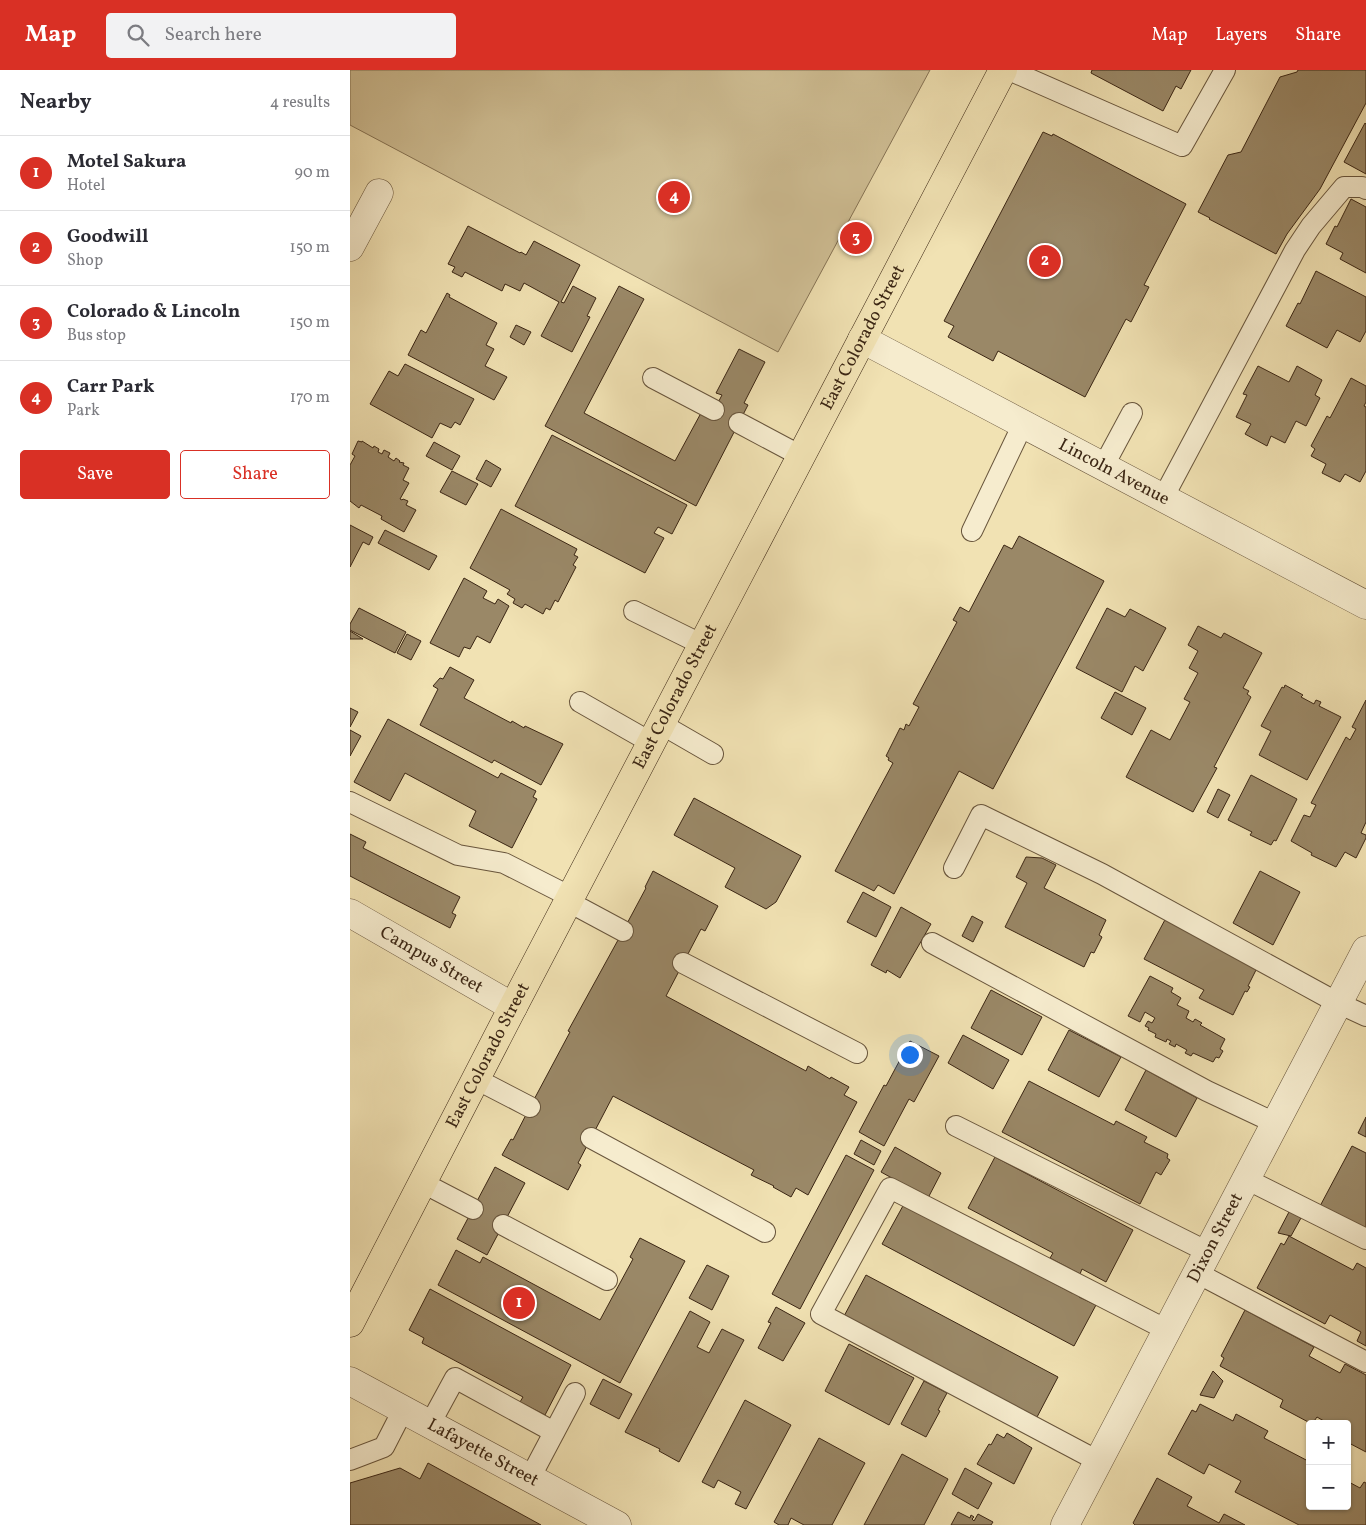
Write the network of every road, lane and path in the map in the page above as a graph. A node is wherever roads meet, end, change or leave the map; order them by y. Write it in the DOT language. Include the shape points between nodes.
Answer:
graph roads {
  1 [pos="1003,70"];
  2 [pos="1008,70"];
  3 [pos="1225,70"];
  4 [pos="1366,189"];
  5 [pos="379,193"];
  6 [pos="350,247"];
  7 [pos="862,339"];
  8 [pos="652,378"];
  9 [pos="714,410"];
  10 [pos="1132,413"];
  11 [pos="739,423"];
  12 [pos="1023,424"];
  13 [pos="801,456"];
  14 [pos="1103,467"];
  15 [pos="1163,498"];
  16 [pos="972,531"];
  17 [pos="1366,606"];
  18 [pos="634,611"];
  19 [pos="703,645"];
  20 [pos="580,702"];
  21 [pos="656,734"];
  22 [pos="713,754"];
  23 [pos="350,802"];
  24 [pos="954,868"];
  25 [pos="570,900"];
  26 [pos="350,913"];
  27 [pos="623,931"];
  28 [pos="932,943"];
  29 [pos="1366,950"];
  30 [pos="683,963"];
  31 [pos="1338,1004"];
  32 [pos="513,1007"];
  33 [pos="1366,1016"];
  34 [pos="857,1053"];
  35 [pos="476,1079"];
  36 [pos="530,1107"];
  37 [pos="1276,1123"];
  38 [pos="956,1126"];
  39 [pos="590,1138"];
  40 [pos="1246,1179"];
  41 [pos="423,1183"];
  42 [pos="473,1209"];
  43 [pos="503,1225"];
  44 [pos="765,1232"];
  45 [pos="1366,1239"];
  46 [pos="1202,1262"];
  47 [pos="607,1280"];
  48 [pos="350,1323"];
  49 [pos="1167,1330"];
  50 [pos="1366,1362"];
  51 [pos="350,1381"];
  52 [pos="575,1393"];
  53 [pos="403,1410"];
  54 [pos="430,1424"];
  55 [pos="554,1432"];
  56 [pos="350,1460"];
  57 [pos="1098,1461"];
  58 [pos="530,1478"];
  59 [pos="617,1525"];
  60 [pos="1065,1525"];
  1 -- 7 [label="main road, East Colorado Street"];
  2 -- 3 [label="lane" via="1182,146"];
  4 -- 15 [label="lane" via="1344,187 1295,250"];
  5 -- 6 [label="street"];
  7 -- 12 [label="street, Lincoln Avenue"];
  7 -- 13 [label="main road, East Colorado Street"];
  8 -- 9 [label="lane"];
  10 -- 14 [label="lane"];
  11 -- 13 [label="lane"];
  12 -- 14 [label="street, Lincoln Avenue"];
  12 -- 16 [label="lane"];
  13 -- 19 [label="main road, East Colorado Street"];
  14 -- 15 [label="street, Lincoln Avenue"];
  15 -- 17 [label="street, Lincoln Avenue"];
  18 -- 19 [label="lane"];
  19 -- 21 [label="main road, East Colorado Street"];
  20 -- 21 [label="lane"];
  21 -- 22 [label="lane"];
  21 -- 25 [label="main road, East Colorado Street"];
  23 -- 25 [label="lane" via="458,854 504,864"];
  24 -- 31 [label="lane" via="981,815 1102,874"];
  25 -- 27 [label="lane"];
  25 -- 32 [label="main road, East Colorado Street"];
  26 -- 32 [label="street, Campus Street"];
  28 -- 37 [label="lane" via="1207,1091"];
  29 -- 31 [label="street, Dixon Street"];
  30 -- 34 [label="lane"];
  31 -- 33 [label="lane"];
  31 -- 37 [label="street, Dixon Street"];
  32 -- 35 [label="main road, East Colorado Street"];
  35 -- 36 [label="lane"];
  35 -- 41 [label="main road, East Colorado Street"];
  37 -- 40 [label="street, Dixon Street"];
  38 -- 46 [label="lane"];
  39 -- 44 [label="lane"];
  40 -- 45 [label="lane"];
  40 -- 46 [label="street, Dixon Street"];
  41 -- 42 [label="lane"];
  41 -- 48 [label="main road, East Colorado Street"];
  43 -- 47 [label="lane"];
  46 -- 49 [label="street, Dixon Street"];
  46 -- 50 [label="lane"];
  49 -- 57 [label="street, Dixon Street"];
  49 -- 57 [label="lane" via="890,1188 822,1314"];
  51 -- 53 [label="street, Lafayette Street"];
  52 -- 55 [label="lane"];
  53 -- 54 [label="street, Lafayette Street"];
  53 -- 56 [label="lane" via="384,1447"];
  54 -- 55 [label="lane" via="455,1378"];
  54 -- 58 [label="street, Lafayette Street"];
  55 -- 58 [label="lane"];
  57 -- 60 [label="street, Dixon Street"];
  58 -- 59 [label="street, Lafayette Street"];
}
